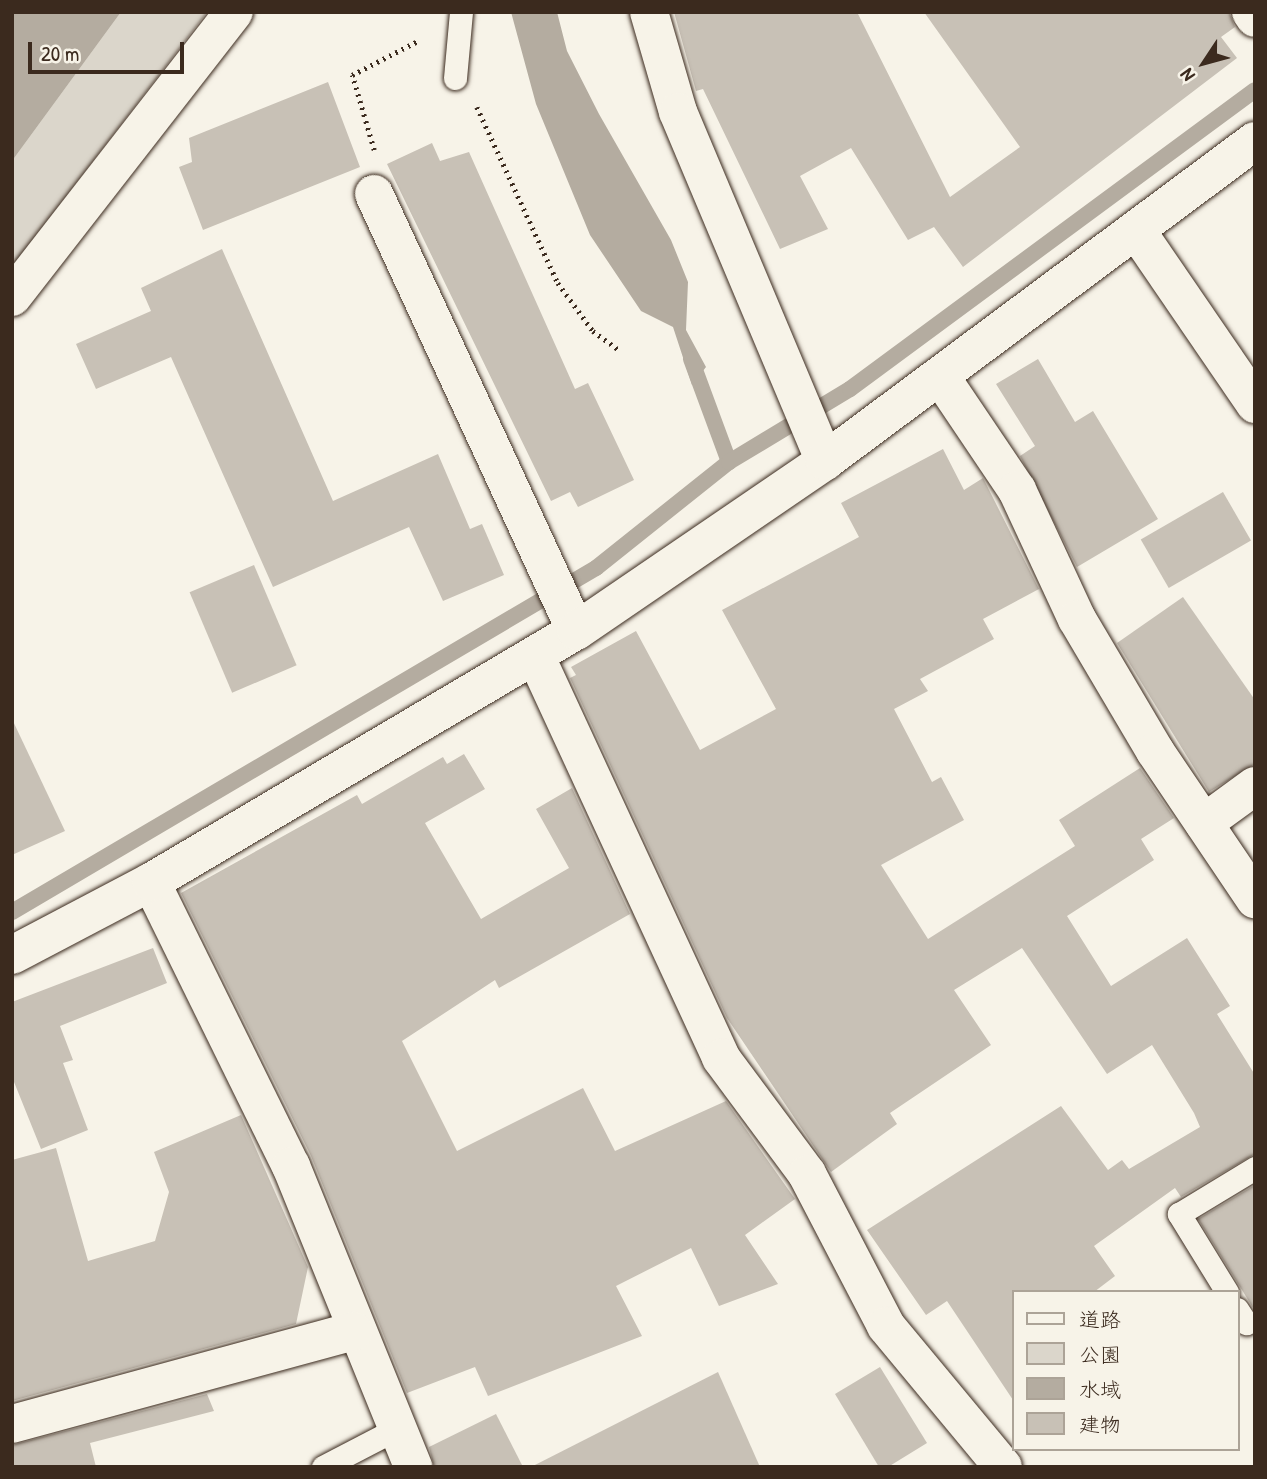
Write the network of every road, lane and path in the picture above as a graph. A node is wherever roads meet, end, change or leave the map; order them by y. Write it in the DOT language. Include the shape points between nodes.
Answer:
graph roads {
  1 [pos="234,12"];
  2 [pos="461,12"];
  3 [pos="649,12"];
  4 [pos="1251,12"];
  5 [pos="1255,18"];
  6 [pos="455,78"];
  7 [pos="1255,141"];
  8 [pos="374,194"];
  9 [pos="1136,230"];
  10 [pos="12,297"];
  11 [pos="621,351"];
  12 [pos="940,376"];
  13 [pos="1255,404"];
  14 [pos="812,432"];
  15 [pos="571,620"];
  16 [pos="536,657"];
  17 [pos="1255,786"];
  18 [pos="1204,823"];
  19 [pos="151,882"];
  20 [pos="1255,899"];
  21 [pos="16,942"];
  22 [pos="1255,1168"];
  23 [pos="1226,1290"];
  24 [pos="354,1331"];
  25 [pos="12,1424"];
  26 [pos="394,1430"];
  27 [pos="323,1467"];
  28 [pos="413,1467"];
  29 [pos="1003,1467"];
  1 -- 10 [label="street"];
  2 -- 6 [label="lane"];
  3 -- 14 [label="street" via="678,112"];
  4 -- 5 [label="street"];
  6 -- 8 [label="path" via="425,38 352,75 380,169"];
  6 -- 11 [label="path" via="484,116 558,283 593,331"];
  7 -- 9 [label="street"];
  8 -- 15 [label="street"];
  9 -- 12 [label="street"];
  9 -- 13 [label="street"];
  12 -- 14 [label="street"];
  12 -- 18 [label="street" via="1017,490 1077,619"];
  14 -- 15 [label="street"];
  15 -- 16 [label="street"];
  16 -- 19 [label="street"];
  16 -- 29 [label="street" via="721,1058 807,1174 886,1326"];
  17 -- 18 [label="street"];
  18 -- 20 [label="street"];
  19 -- 21 [label="street"];
  19 -- 24 [label="street" via="291,1166"];
  22 -- 23 [label="lane" via="1179,1214"];
  24 -- 25 [label="street"];
  24 -- 26 [label="street"];
  26 -- 27 [label="lane"];
  26 -- 28 [label="street"];
}
